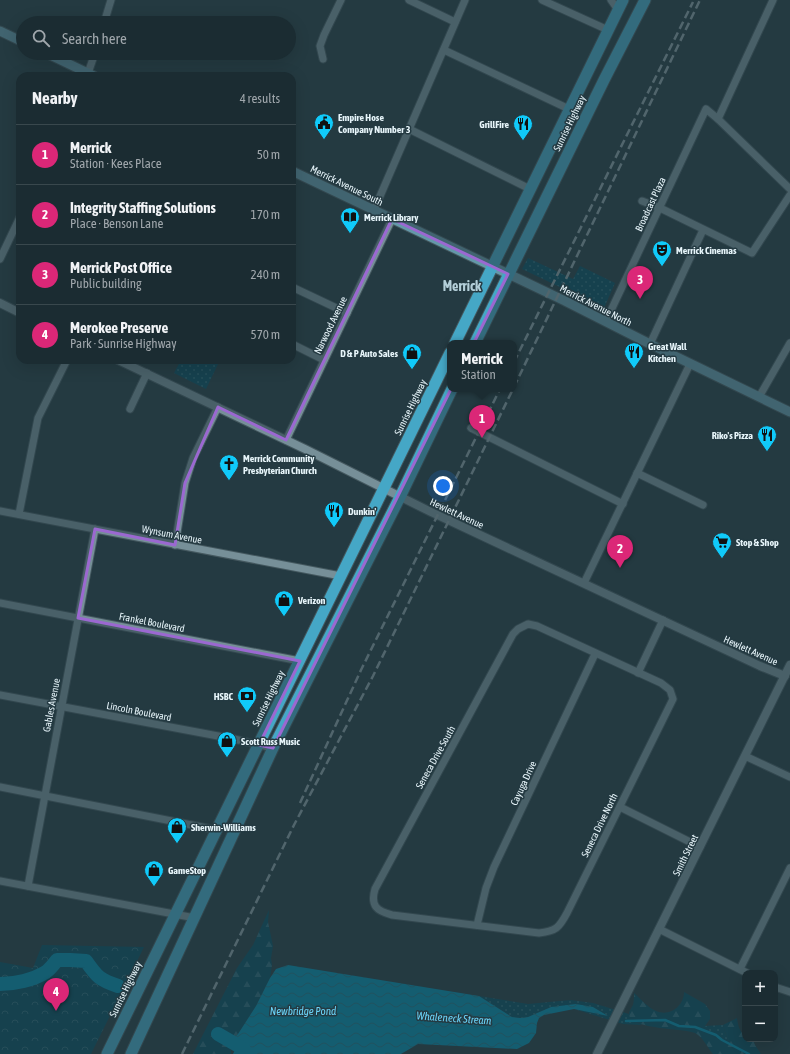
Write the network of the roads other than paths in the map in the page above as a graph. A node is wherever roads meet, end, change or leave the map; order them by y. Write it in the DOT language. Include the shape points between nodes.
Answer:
graph roads {
  1 [pos="111,0"];
  2 [pos="341,0"];
  3 [pos="409,0"];
  4 [pos="465,0"];
  5 [pos="542,0"];
  6 [pos="611,0"];
  7 [pos="645,0"];
  8 [pos="774,0"];
  9 [pos="621,5"];
  10 [pos="106,16"];
  11 [pos="455,22"];
  12 [pos="608,30"];
  13 [pos="0,31"];
  14 [pos="16,39"];
  15 [pos="444,50"];
  16 [pos="323,59"];
  17 [pos="60,60"];
  18 [pos="93,60"];
  19 [pos="84,72"];
  20 [pos="91,72"];
  21 [pos="569,109"];
  22 [pos="718,119"];
  23 [pos="409,129"];
  24 [pos="296,173"];
  25 [pos="530,189"];
  26 [pos="790,189"];
  27 [pos="790,195"];
  28 [pos="642,201"];
  29 [pos="660,208"];
  30 [pos="374,210"];
  31 [pos="392,219"];
  32 [pos="16,225"];
  33 [pos="703,230"];
  34 [pos="0,259"];
  35 [pos="492,266"];
  36 [pos="508,274"];
  37 [pos="296,289"];
  38 [pos="0,303"];
  39 [pos="16,311"];
  40 [pos="347,313"];
  41 [pos="606,321"];
  42 [pos="456,340"];
  43 [pos="476,340"];
  44 [pos="790,343"];
  45 [pos="650,344"];
  46 [pos="296,346"];
  47 [pos="447,359"];
  48 [pos="324,360"];
  49 [pos="65,364"];
  50 [pos="126,364"];
  51 [pos="690,364"];
  52 [pos="146,374"];
  53 [pos="451,392"];
  54 [pos="759,397"];
  55 [pos="218,407"];
  56 [pos="130,409"];
  57 [pos="790,412"];
  58 [pos="471,428"];
  59 [pos="286,440"];
  60 [pos="637,473"];
  61 [pos="384,488"];
  62 [pos="400,497"];
  63 [pos="623,504"];
  64 [pos="703,504"];
  65 [pos="0,510"];
  66 [pos="19,514"];
  67 [pos="95,528"];
  68 [pos="175,545"];
  69 [pos="341,576"];
  70 [pos="584,583"];
  71 [pos="0,603"];
  72 [pos="78,618"];
  73 [pos="663,620"];
  74 [pos="518,629"];
  75 [pos="595,654"];
  76 [pos="300,660"];
  77 [pos="790,665"];
  78 [pos="638,673"];
  79 [pos="787,677"];
  80 [pos="0,695"];
  81 [pos="61,707"];
  82 [pos="259,744"];
  83 [pos="273,748"];
  84 [pos="745,756"];
  85 [pos="790,777"];
  86 [pos="0,787"];
  87 [pos="45,796"];
  88 [pos="620,807"];
  89 [pos="217,830"];
  90 [pos="700,847"];
  91 [pos="790,868"];
  92 [pos="0,881"];
  93 [pos="28,886"];
  94 [pos="176,915"];
  95 [pos="195,918"];
  96 [pos="477,925"];
  97 [pos="659,929"];
  98 [pos="740,970"];
  99 [pos="778,988"];
  100 [pos="790,992"];
  101 [pos="107,1054"];
  102 [pos="131,1054"];
  103 [pos="597,1054"];
  1 -- 10 [label="street"];
  2 -- 16 [label="street" via="320,46"];
  3 -- 11 [label="street"];
  4 -- 11 [label="street"];
  5 -- 12 [label="street"];
  6 -- 9 [label="street"];
  7 -- 36 [label="highway, Sunrise Highway"];
  8 -- 22 [label="street"];
  9 -- 12 [label="highway, Sunrise Highway"];
  11 -- 15 [label="street"];
  12 -- 21 [label="highway, Sunrise Highway"];
  13 -- 14 [label="main road"];
  15 -- 21 [label="street"];
  15 -- 23 [label="street"];
  17 -- 19 [label="main road"];
  18 -- 20 [label="street"];
  21 -- 25 [label="highway, Sunrise Highway"];
  22 -- 26 [label="street"];
  22 -- 29 [label="street, Broadcast Plaza" via="706,109"];
  23 -- 25 [label="street"];
  23 -- 30 [label="street"];
  24 -- 30 [label="main road, Merrick Avenue South"];
  25 -- 35 [label="highway, Sunrise Highway"];
  27 -- 33 [label="street" via="752,253"];
  28 -- 29 [label="street"];
  29 -- 33 [label="street"];
  29 -- 41 [label="street, Broadcast Plaza"];
  30 -- 31 [label="main road, Merrick Avenue South"];
  31 -- 35 [label="main road, Merrick Avenue North"];
  31 -- 40 [label="street, Narwood Avenue"];
  32 -- 34 [label="street"];
  33 -- 45 [label="street"];
  35 -- 36 [label="main road, Merrick Avenue North"];
  35 -- 42 [label="highway, Sunrise Highway"];
  36 -- 41 [label="main road, Merrick Avenue North"];
  36 -- 43 [label="highway, Sunrise Highway"];
  37 -- 40 [label="street"];
  38 -- 39 [label="street"];
  40 -- 48 [label="street, Narwood Avenue"];
  41 -- 45 [label="main road, Merrick Avenue North"];
  44 -- 54 [label="street"];
  45 -- 51 [label="main road, Merrick Avenue North"];
  46 -- 48 [label="street"];
  47 -- 61 [label="highway, Sunrise Highway"];
  48 -- 59 [label="street, Narwood Avenue"];
  49 -- 66 [label="street" via="37,422"];
  50 -- 52 [label="street, Hewlett Avenue"];
  51 -- 54 [label="main road, Merrick Avenue North"];
  51 -- 60 [label="street"];
  52 -- 55 [label="street, Hewlett Avenue"];
  52 -- 56 [label="street"];
  53 -- 62 [label="highway"];
  54 -- 57 [label="main road, Merrick Avenue North"];
  55 -- 59 [label="street, Hewlett Avenue"];
  55 -- 68 [label="street" via="193,458 185,483"];
  58 -- 63 [label="street"];
  59 -- 61 [label="street, Hewlett Avenue"];
  60 -- 63 [label="street"];
  60 -- 64 [label="street"];
  61 -- 62 [label="street, Hewlett Avenue"];
  61 -- 69 [label="highway, Sunrise Highway"];
  62 -- 70 [label="street, Hewlett Avenue"];
  62 -- 83 [label="highway"];
  63 -- 70 [label="street"];
  65 -- 66 [label="street, Wynsum Avenue"];
  66 -- 67 [label="street, Wynsum Avenue"];
  67 -- 68 [label="street, Wynsum Avenue"];
  67 -- 72 [label="street, Gables Avenue"];
  68 -- 69 [label="street, Wynsum Avenue"];
  69 -- 76 [label="highway, Sunrise Highway"];
  70 -- 73 [label="street, Hewlett Avenue"];
  71 -- 72 [label="street, Frankel Boulevard"];
  72 -- 76 [label="street, Frankel Boulevard"];
  72 -- 81 [label="street, Gables Avenue"];
  73 -- 78 [label="street"];
  73 -- 79 [label="street, Hewlett Avenue"];
  74 -- 75 [label="street, Seneca Drive North" via="528,624 537,626"];
  74 -- 96 [label="street, Seneca Drive South" via="374,889 373,896 373,903 380,912 392,916"];
  75 -- 78 [label="street, Seneca Drive North"];
  75 -- 96 [label="street, Cayuga Drive" via="494,867"];
  76 -- 82 [label="highway, Sunrise Highway"];
  77 -- 79 [label="street, Smith Street"];
  78 -- 88 [label="street, Seneca Drive North" via="661,683 670,690 673,699"];
  79 -- 84 [label="street, Smith Street"];
  80 -- 81 [label="street, Lincoln Boulevard"];
  81 -- 82 [label="street, Lincoln Boulevard"];
  81 -- 87 [label="street, Gables Avenue"];
  82 -- 83 [label="street, Lincoln Boulevard"];
  82 -- 89 [label="highway, Sunrise Highway"];
  83 -- 95 [label="highway"];
  84 -- 85 [label="street"];
  84 -- 90 [label="street, Smith Street"];
  86 -- 87 [label="street"];
  87 -- 89 [label="street"];
  87 -- 93 [label="street, Gables Avenue"];
  88 -- 90 [label="street"];
  88 -- 96 [label="street, Seneca Drive North" via="561,924 551,931 539,933"];
  89 -- 94 [label="highway, Sunrise Highway"];
  90 -- 97 [label="street, Smith Street"];
  91 -- 98 [label="street"];
  92 -- 93 [label="street"];
  93 -- 94 [label="street"];
  94 -- 95 [label="street"];
  94 -- 101 [label="highway, Sunrise Highway"];
  95 -- 102 [label="highway"];
  97 -- 98 [label="street"];
  97 -- 103 [label="street, Smith Street"];
  99 -- 100 [label="street"];
}
